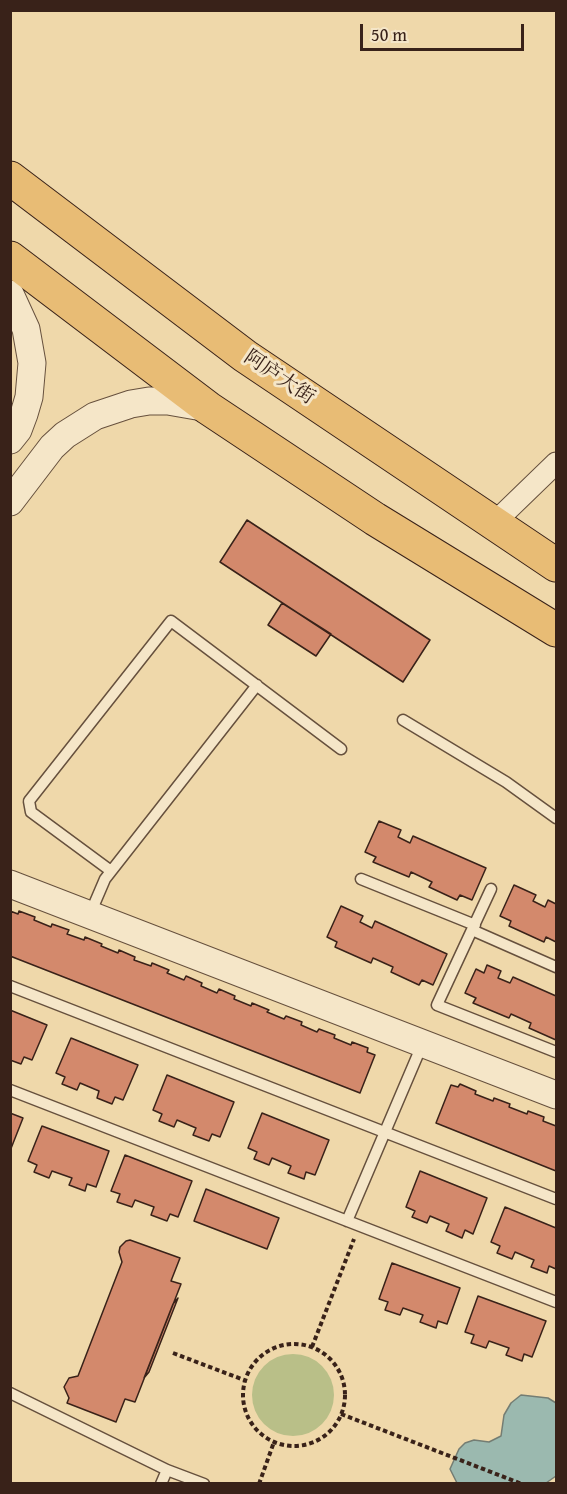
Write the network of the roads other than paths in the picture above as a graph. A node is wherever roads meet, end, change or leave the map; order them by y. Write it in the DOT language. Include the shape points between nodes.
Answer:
graph roads {
  1 [pos="10,178"];
  2 [pos="10,258"];
  3 [pos="10,294"];
  4 [pos="208,408"];
  5 [pos="10,440"];
  6 [pos="556,463"];
  7 [pos="10,502"];
  8 [pos="494,524"];
  9 [pos="556,565"];
  10 [pos="556,630"];
  11 [pos="257,685"];
  12 [pos="403,720"];
  13 [pos="341,749"];
  14 [pos="556,818"];
  15 [pos="111,871"];
  16 [pos="361,879"];
  17 [pos="10,884"];
  18 [pos="492,889"];
  19 [pos="90,915"];
  20 [pos="474,927"];
  21 [pos="556,967"];
  22 [pos="10,986"];
  23 [pos="423,1043"];
  24 [pos="556,1052"];
  25 [pos="10,1090"];
  26 [pos="556,1095"];
  27 [pos="385,1132"];
  28 [pos="556,1199"];
  29 [pos="347,1221"];
  30 [pos="556,1302"];
  31 [pos="10,1393"];
  32 [pos="167,1470"];
  33 [pos="161,1484"];
  34 [pos="204,1484"];
  1 -- 8 [label="highway, 阿庐大街" via="245,356"];
  2 -- 4 [label="highway"];
  3 -- 5 [label="street" via="26,329 32,363 29,397 18,430"];
  4 -- 7 [label="street" via="149,401 95,416 52,447"];
  4 -- 10 [label="highway" via="375,519"];
  6 -- 8 [label="street"];
  8 -- 9 [label="highway, 阿庐大街"];
  11 -- 13 [label="lane"];
  11 -- 15 [label="lane"];
  11 -- 15 [label="lane" via="171,621 29,801 31,813"];
  12 -- 14 [label="lane" via="506,782"];
  15 -- 19 [label="lane"];
  16 -- 20 [label="lane"];
  17 -- 19 [label="street"];
  18 -- 20 [label="lane"];
  19 -- 23 [label="street"];
  20 -- 21 [label="lane"];
  20 -- 24 [label="lane" via="437,1005"];
  22 -- 27 [label="lane"];
  23 -- 26 [label="street"];
  23 -- 27 [label="lane"];
  25 -- 29 [label="lane"];
  27 -- 28 [label="lane"];
  27 -- 29 [label="lane"];
  29 -- 30 [label="lane"];
  31 -- 32 [label="lane"];
  32 -- 33 [label="lane"];
  32 -- 34 [label="lane"];
}
